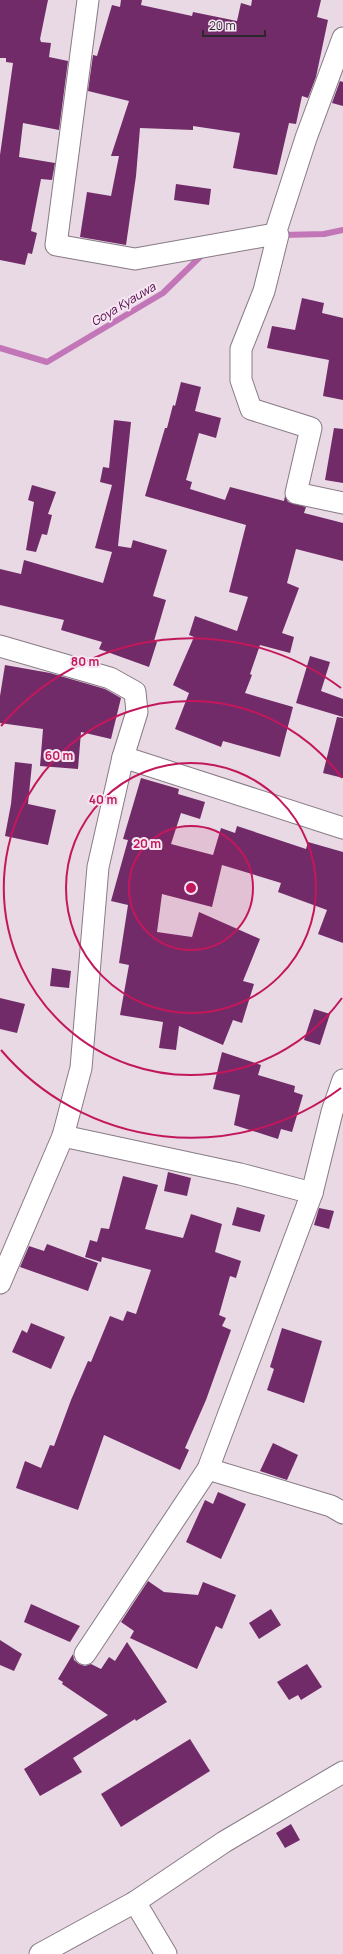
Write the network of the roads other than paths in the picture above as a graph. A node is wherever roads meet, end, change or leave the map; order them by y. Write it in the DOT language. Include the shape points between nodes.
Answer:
graph roads {
  1 [pos="88,0"];
  2 [pos="343,38"];
  3 [pos="275,234"];
  4 [pos="343,503"];
  5 [pos="0,646"];
  6 [pos="123,757"];
  7 [pos="343,828"];
  8 [pos="343,1080"];
  9 [pos="62,1136"];
  10 [pos="312,1193"];
  11 [pos="0,1283"];
  12 [pos="208,1469"];
  13 [pos="343,1513"];
  14 [pos="85,1654"];
  15 [pos="343,1772"];
  16 [pos="135,1902"];
  17 [pos="40,1954"];
  18 [pos="166,1954"];
  1 -- 3 [label="street" via="56,245 135,259"];
  2 -- 3 [label="street" via="306,138"];
  3 -- 4 [label="street" via="278,235 264,291 241,349 241,380 251,409 311,428 296,493"];
  5 -- 6 [label="street" via="110,678 135,692 137,712"];
  6 -- 7 [label="street"];
  6 -- 9 [label="street" via="98,867 81,1068"];
  8 -- 10 [label="street" via="332,1112"];
  9 -- 10 [label="street" via="240,1174"];
  9 -- 11 [label="street"];
  10 -- 12 [label="street"];
  12 -- 13 [label="street" via="331,1506"];
  12 -- 14 [label="street"];
  15 -- 16 [label="street" via="224,1842"];
  16 -- 17 [label="street"];
  16 -- 18 [label="street"];
}
